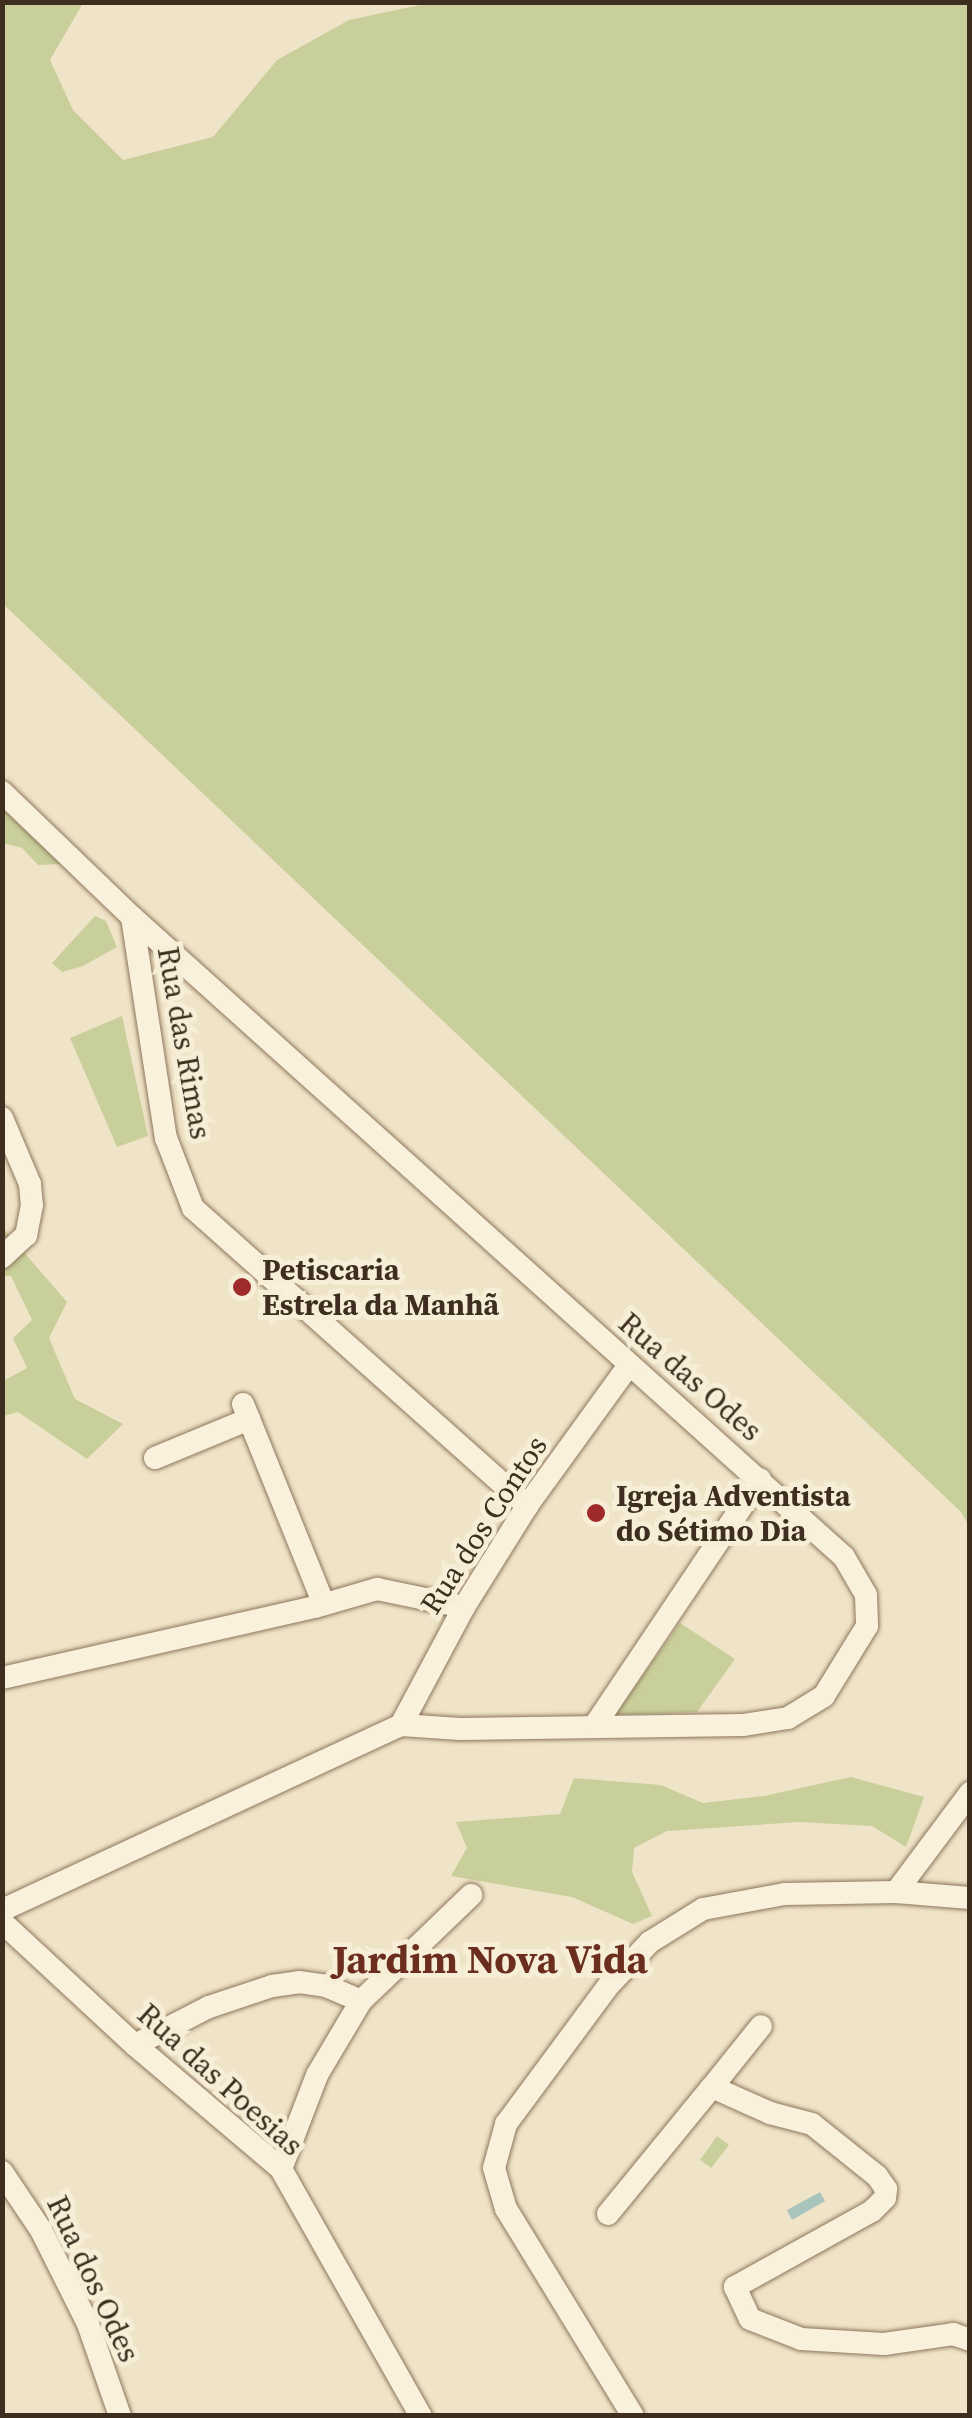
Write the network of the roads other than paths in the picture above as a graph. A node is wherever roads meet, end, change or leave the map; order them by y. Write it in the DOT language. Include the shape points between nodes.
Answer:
graph roads {
  1 [pos="2,792"];
  2 [pos="132,917"];
  3 [pos="2,1118"];
  4 [pos="2,1257"];
  5 [pos="630,1364"];
  6 [pos="155,1458"];
  7 [pos="760,1479"];
  8 [pos="526,1506"];
  9 [pos="324,1604"];
  10 [pos="464,1607"];
  11 [pos="2,1678"];
  12 [pos="401,1724"];
  13 [pos="595,1725"];
  14 [pos="970,1792"];
  15 [pos="896,1892"];
  16 [pos="471,1894"];
  17 [pos="970,1898"];
  18 [pos="2,1910"];
  19 [pos="2,1922"];
  20 [pos="362,2001"];
  21 [pos="761,2026"];
  22 [pos="135,2045"];
  23 [pos="712,2087"];
  24 [pos="281,2168"];
  25 [pos="2,2172"];
  26 [pos="608,2214"];
  27 [pos="964,2332"];
  28 [pos="119,2415"];
  29 [pos="421,2416"];
  30 [pos="633,2416"];
  1 -- 2 [label="street, Rua das Odes"];
  2 -- 5 [label="street, Rua das Odes"];
  2 -- 8 [label="street, Rua das Rimas" via="166,1138 193,1208"];
  3 -- 4 [label="street" via="32,1205 26,1235"];
  5 -- 7 [label="street, Rua das Odes"];
  5 -- 8 [label="street, Rua dos Contos"];
  6 -- 9 [label="street" via="246,1411"];
  7 -- 13 [label="street"];
  7 -- 13 [label="street, Rua das Odes" via="844,1556 866,1595 868,1626 838,1678 808,1708 768,1722"];
  8 -- 10 [label="street, Rua dos Contos"];
  9 -- 10 [label="street" via="377,1589"];
  9 -- 11 [label="street"];
  10 -- 12 [label="street, Rua dos Contos"];
  12 -- 13 [label="street, Rua das Odes"];
  12 -- 18 [label="street, Rua das Odes"];
  14 -- 15 [label="street"];
  15 -- 17 [label="street"];
  15 -- 30 [label="street" via="786,1894 724,1902 685,1918 650,1942 609,1985 506,2124 494,2168 506,2208"];
  16 -- 20 [label="street"];
  19 -- 22 [label="street, Rua das Poesias"];
  20 -- 22 [label="street" via="326,1986 272,1986"];
  20 -- 24 [label="street" via="317,2075"];
  21 -- 23 [label="street"];
  22 -- 24 [label="street, Rua das Poesias"];
  23 -- 26 [label="street"];
  23 -- 27 [label="street" via="770,2114 812,2124 877,2176 886,2194 872,2211 735,2287 750,2319 801,2338 884,2344"];
  24 -- 29 [label="street, Rua das Poesias"];
  25 -- 28 [label="street, Rua dos Odes" via="41,2230 88,2324"];
}
